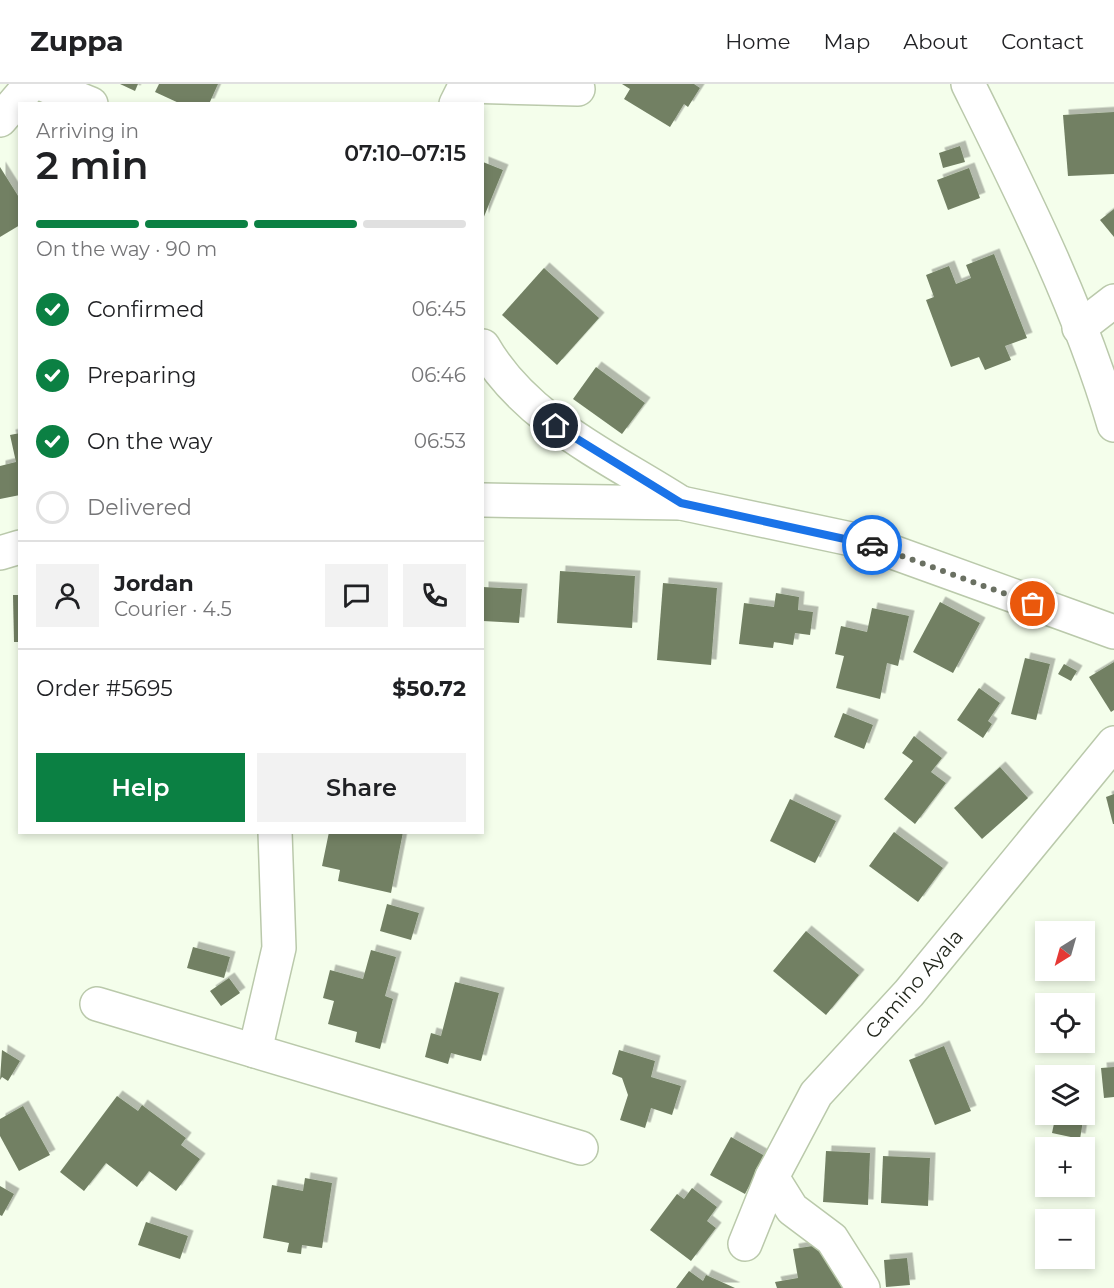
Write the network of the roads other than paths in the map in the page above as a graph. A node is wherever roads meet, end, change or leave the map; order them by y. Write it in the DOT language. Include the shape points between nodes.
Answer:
graph roads {
  1 [pos="30,84"];
  2 [pos="42,84"];
  3 [pos="968,84"];
  4 [pos="578,89"];
  5 [pos="86,102"];
  6 [pos="457,102"];
  7 [pos="0,120"];
  8 [pos="1114,301"];
  9 [pos="1079,328"];
  10 [pos="484,348"];
  11 [pos="1114,425"];
  12 [pos="484,500"];
  13 [pos="681,503"];
  14 [pos="18,548"];
  15 [pos="0,554"];
  16 [pos="1114,632"];
  17 [pos="1114,743"];
  18 [pos="275,834"];
  19 [pos="97,1004"];
  20 [pos="255,1050"];
  21 [pos="581,1148"];
  22 [pos="772,1177"];
  23 [pos="745,1244"];
  24 [pos="863,1288"];
  1 -- 7 [label="street"];
  2 -- 5 [label="street"];
  3 -- 9 [label="street" via="1044,237"];
  4 -- 6 [label="street" via="465,86"];
  8 -- 9 [label="street"];
  9 -- 11 [label="street"];
  10 -- 13 [label="street" via="521,394 556,426"];
  12 -- 13 [label="street"];
  13 -- 16 [label="street" via="865,542"];
  14 -- 15 [label="street"];
  17 -- 22 [label="street, Camino Ayala" via="909,993 816,1094"];
  18 -- 20 [label="street" via="279,948"];
  19 -- 20 [label="street"];
  20 -- 21 [label="street"];
  22 -- 23 [label="street, Camino Ayala"];
  22 -- 24 [label="street" via="792,1209 832,1239"];
}
